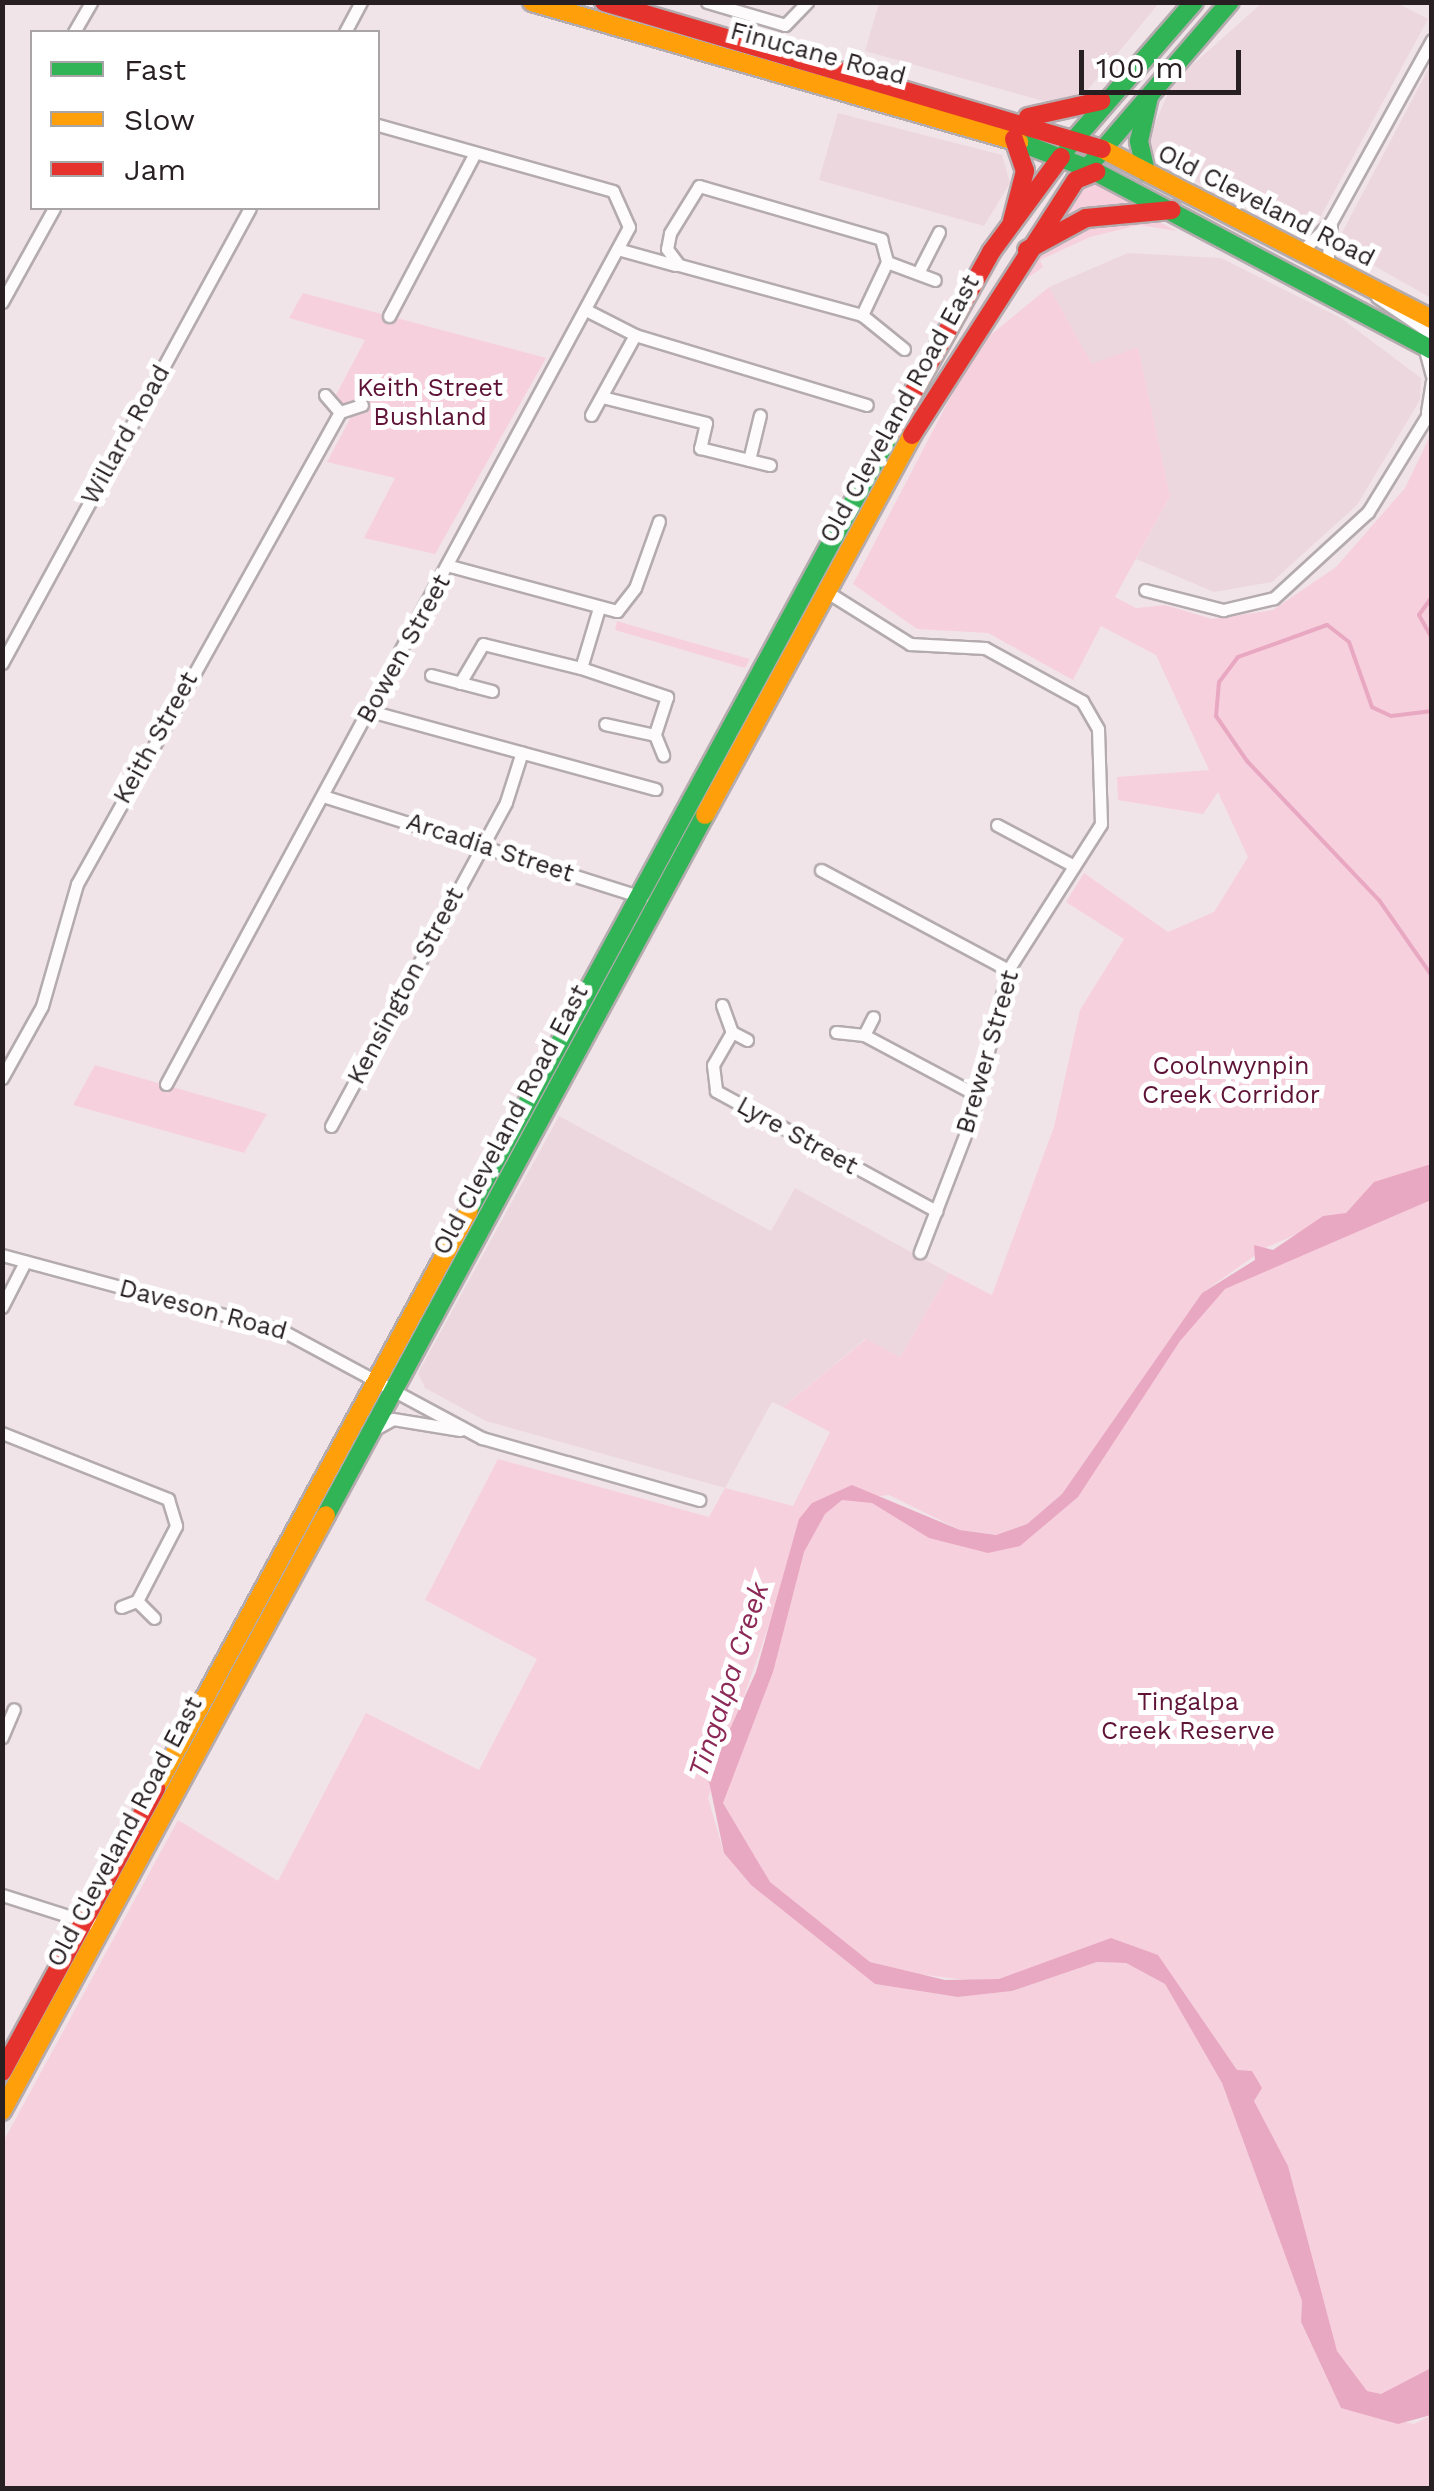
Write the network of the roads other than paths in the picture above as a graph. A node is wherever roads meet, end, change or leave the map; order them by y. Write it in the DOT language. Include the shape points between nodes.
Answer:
graph roads {
  1 [pos="91,2"];
  2 [pos="532,2"];
  3 [pos="604,2"];
  4 [pos="707,2"];
  5 [pos="807,2"];
  6 [pos="1194,2"];
  7 [pos="1230,2"];
  8 [pos="361,3"];
  9 [pos="78,30"];
  10 [pos="346,30"];
  11 [pos="1432,40"];
  12 [pos="1152,86"];
  13 [pos="1109,97"];
  14 [pos="1016,117"];
  15 [pos="380,126"];
  16 [pos="1076,138"];
  17 [pos="1014,140"];
  18 [pos="1102,149"];
  19 [pos="475,153"];
  20 [pos="1061,157"];
  21 [pos="1086,168"];
  22 [pos="1146,172"];
  23 [pos="53,210"];
  24 [pos="249,210"];
  25 [pos="1177,210"];
  26 [pos="1012,220"];
  27 [pos="1331,222"];
  28 [pos="939,232"];
  29 [pos="623,247"];
  30 [pos="667,249"];
  31 [pos="1301,252"];
  32 [pos="1016,257"];
  33 [pos="887,262"];
  34 [pos="680,265"];
  35 [pos="1327,266"];
  36 [pos="918,273"];
  37 [pos="935,280"];
  38 [pos="1362,284"];
  39 [pos="2,302"];
  40 [pos="586,310"];
  41 [pos="862,315"];
  42 [pos="389,316"];
  43 [pos="1432,319"];
  44 [pos="634,336"];
  45 [pos="1429,343"];
  46 [pos="904,349"];
  47 [pos="1432,378"];
  48 [pos="325,395"];
  49 [pos="602,397"];
  50 [pos="362,405"];
  51 [pos="867,405"];
  52 [pos="1429,410"];
  53 [pos="340,412"];
  54 [pos="591,415"];
  55 [pos="760,415"];
  56 [pos="748,460"];
  57 [pos="770,465"];
  58 [pos="658,521"];
  59 [pos="450,566"];
  60 [pos="811,580"];
  61 [pos="1145,590"];
  62 [pos="827,592"];
  63 [pos="599,608"];
  64 [pos="2,663"];
  65 [pos="580,668"];
  66 [pos="431,675"];
  67 [pos="460,683"];
  68 [pos="492,691"];
  69 [pos="370,710"];
  70 [pos="605,724"];
  71 [pos="655,735"];
  72 [pos="522,752"];
  73 [pos="662,756"];
  74 [pos="656,789"];
  75 [pos="322,796"];
  76 [pos="997,825"];
  77 [pos="480,845"];
  78 [pos="1074,866"];
  79 [pos="820,870"];
  80 [pos="648,900"];
  81 [pos="1008,970"];
  82 [pos="722,1005"];
  83 [pos="874,1017"];
  84 [pos="732,1032"];
  85 [pos="836,1032"];
  86 [pos="864,1035"];
  87 [pos="747,1040"];
  88 [pos="2,1078"];
  89 [pos="166,1084"];
  90 [pos="977,1095"];
  91 [pos="331,1126"];
  92 [pos="936,1211"];
  93 [pos="920,1252"];
  94 [pos="2,1255"];
  95 [pos="25,1262"];
  96 [pos="2,1307"];
  97 [pos="386,1384"];
  98 [pos="2,1432"];
  99 [pos="469,1432"];
  100 [pos="369,1435"];
  101 [pos="698,1500"];
  102 [pos="138,1601"];
  103 [pos="121,1607"];
  104 [pos="154,1618"];
  105 [pos="14,1709"];
  106 [pos="2,1736"];
  107 [pos="2,1895"];
  108 [pos="94,1923"];
  109 [pos="2,2072"];
  110 [pos="2,2111"];
  1 -- 9 [label="street"];
  2 -- 17 [label="main road, Finucane Road"];
  3 -- 14 [label="main road, Finucane Road"];
  4 -- 5 [label="street, Finucane Road" via="796,22"];
  6 -- 13 [label="main road, Old Cleveland Road East"];
  7 -- 12 [label="main road, Old Cleveland Road East"];
  8 -- 10 [label="street"];
  11 -- 27 [label="street"];
  12 -- 18 [label="main road, Old Cleveland Road East"];
  12 -- 22 [label="main road" via="1140,134"];
  13 -- 14 [label="main road" via="1072,114"];
  13 -- 16 [label="main road, Old Cleveland Road East"];
  14 -- 16 [label="main road, Finucane Road"];
  15 -- 19 [label="street"];
  16 -- 18 [label="main road, Old Cleveland Road"];
  16 -- 20 [label="main road, Old Cleveland Road East"];
  17 -- 20 [label="main road, Finucane Road"];
  17 -- 26 [label="main road" via="1025,170"];
  18 -- 21 [label="main road, Old Cleveland Road East"];
  18 -- 22 [label="main road, Old Cleveland Road"];
  19 -- 29 [label="street, Bowen Street" via="613,191 627,210"];
  19 -- 42 [label="street"];
  20 -- 21 [label="main road, Finucane Road"];
  20 -- 26 [label="main road, Old Cleveland Road East"];
  21 -- 25 [label="main road, Old Cleveland Road"];
  21 -- 32 [label="main road, Old Cleveland Road East"];
  22 -- 31 [label="main road, Old Cleveland Road"];
  23 -- 39 [label="street"];
  24 -- 64 [label="street, Willard Road"];
  25 -- 32 [label="main road" via="1086,218"];
  25 -- 45 [label="main road, Old Cleveland Road"];
  26 -- 60 [label="main road, Old Cleveland Road East"];
  27 -- 31 [label="street"];
  27 -- 35 [label="street"];
  28 -- 36 [label="street"];
  29 -- 30 [label="street" via="654,255"];
  29 -- 34 [label="street"];
  29 -- 40 [label="street, Bowen Street"];
  30 -- 33 [label="street" via="699,186 868,231"];
  30 -- 34 [label="street"];
  31 -- 35 [label="main road, Old Cleveland Road"];
  32 -- 62 [label="main road, Old Cleveland Road East"];
  33 -- 36 [label="street"];
  33 -- 41 [label="street"];
  34 -- 41 [label="street"];
  35 -- 38 [label="main road, Old Cleveland Road"];
  36 -- 37 [label="street"];
  38 -- 43 [label="main road, Old Cleveland Road"];
  38 -- 45 [label="street"];
  40 -- 44 [label="street"];
  40 -- 59 [label="street, Bowen Street"];
  41 -- 46 [label="street"];
  44 -- 49 [label="street"];
  44 -- 51 [label="street"];
  45 -- 47 [label="street"];
  47 -- 52 [label="street"];
  48 -- 53 [label="street"];
  49 -- 54 [label="street"];
  49 -- 56 [label="street" via="706,423 700,448"];
  50 -- 53 [label="street"];
  52 -- 61 [label="street" via="1368,512 1274,598 1222,610"];
  53 -- 88 [label="street, Keith Street" via="77,884 42,1006"];
  55 -- 56 [label="street"];
  56 -- 57 [label="street"];
  58 -- 63 [label="street" via="623,607"];
  59 -- 63 [label="street"];
  59 -- 69 [label="street, Bowen Street"];
  60 -- 62 [label="street, Brewer Street"];
  60 -- 80 [label="main road, Old Cleveland Road East"];
  62 -- 78 [label="street, Brewer Street" via="910,644 985,648 1095,714 1104,810"];
  62 -- 80 [label="main road, Old Cleveland Road East"];
  63 -- 65 [label="street"];
  65 -- 67 [label="street" via="483,644"];
  65 -- 71 [label="street" via="662,692 670,708"];
  66 -- 67 [label="street"];
  67 -- 68 [label="street"];
  69 -- 72 [label="street"];
  69 -- 75 [label="street, Bowen Street"];
  70 -- 71 [label="street"];
  71 -- 73 [label="street"];
  72 -- 74 [label="street"];
  72 -- 77 [label="street, Kensington Street"];
  75 -- 77 [label="street, Arcadia Street"];
  75 -- 89 [label="street, Bowen Street"];
  76 -- 78 [label="street"];
  77 -- 80 [label="street, Arcadia Street"];
  77 -- 91 [label="street, Kensington Street"];
  78 -- 81 [label="street, Brewer Street"];
  79 -- 81 [label="street"];
  80 -- 97 [label="main road, Old Cleveland Road East"];
  81 -- 90 [label="street, Brewer Street"];
  82 -- 84 [label="street"];
  83 -- 86 [label="street"];
  84 -- 87 [label="street"];
  84 -- 92 [label="street, Lyre Street" via="713,1065 716,1091"];
  85 -- 86 [label="street"];
  86 -- 90 [label="street"];
  90 -- 92 [label="street, Brewer Street"];
  92 -- 93 [label="street, Brewer Street"];
  94 -- 95 [label="street, Daveson Road"];
  95 -- 96 [label="street"];
  95 -- 97 [label="street, Daveson Road" via="283,1331"];
  97 -- 99 [label="street, Daveson Road"];
  97 -- 100 [label="main road, Old Cleveland Road East"];
  97 -- 108 [label="main road, Old Cleveland Road East"];
  98 -- 102 [label="street" via="168,1499 176,1526"];
  99 -- 100 [label="street" via="392,1420"];
  99 -- 101 [label="street"];
  100 -- 108 [label="main road, Old Cleveland Road East"];
  102 -- 103 [label="street"];
  102 -- 104 [label="street"];
  105 -- 106 [label="street"];
  107 -- 108 [label="street"];
  108 -- 109 [label="main road, Old Cleveland Road East"];
  108 -- 110 [label="main road, Old Cleveland Road East"];
}
